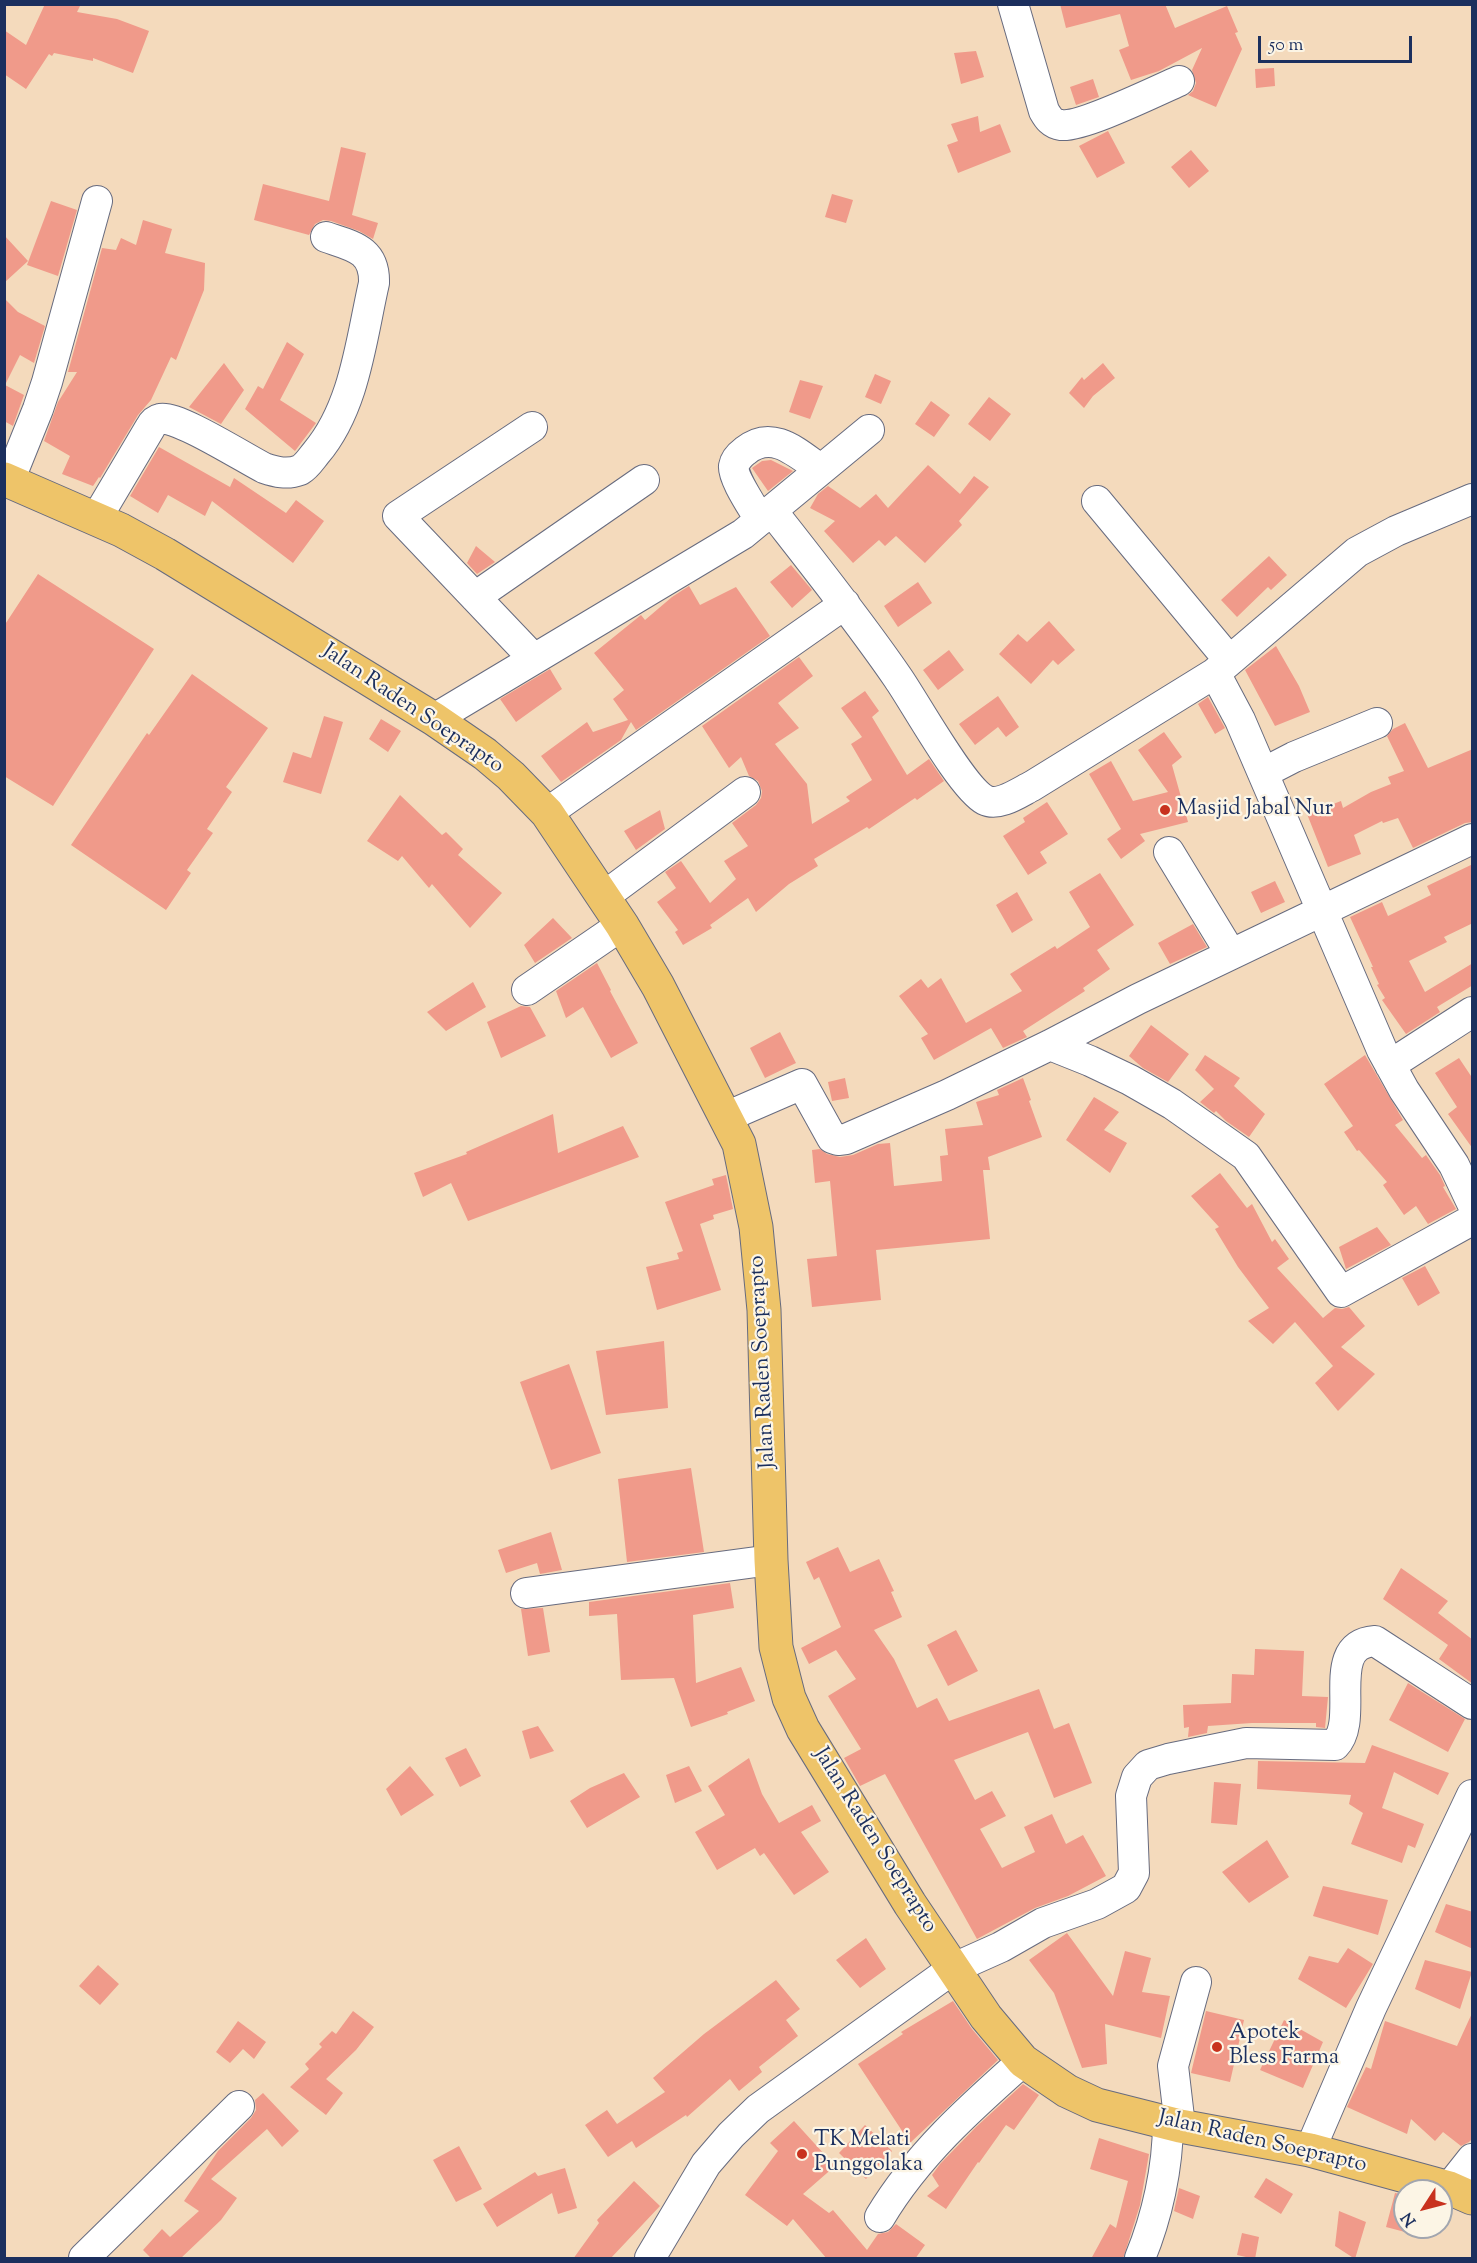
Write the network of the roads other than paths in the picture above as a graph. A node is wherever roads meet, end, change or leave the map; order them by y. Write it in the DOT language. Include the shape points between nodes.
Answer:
graph roads {
  1 [pos="1012,4"];
  2 [pos="1179,81"];
  3 [pos="97,201"];
  4 [pos="326,237"];
  5 [pos="532,427"];
  6 [pos="869,430"];
  7 [pos="819,469"];
  8 [pos="7,480"];
  9 [pos="644,480"];
  10 [pos="1473,499"];
  11 [pos="1097,501"];
  12 [pos="766,516"];
  13 [pos="96,519"];
  14 [pos="475,597"];
  15 [pos="845,604"];
  16 [pos="534,659"];
  17 [pos="1222,667"];
  18 [pos="434,719"];
  19 [pos="1377,723"];
  20 [pos="1263,773"];
  21 [pos="745,792"];
  22 [pos="547,813"];
  23 [pos="1473,839"];
  24 [pos="1169,852"];
  25 [pos="603,897"];
  26 [pos="1322,912"];
  27 [pos="622,925"];
  28 [pos="1231,954"];
  29 [pos="526,990"];
  30 [pos="1473,1012"];
  31 [pos="1050,1045"];
  32 [pos="1390,1065"];
  33 [pos="726,1117"];
  34 [pos="1463,1159"];
  35 [pos="1473,1203"];
  36 [pos="1473,1220"];
  37 [pos="771,1560"];
  38 [pos="526,1593"];
  39 [pos="1473,1704"];
  40 [pos="1473,1795"];
  41 [pos="954,1968"];
  42 [pos="1196,1982"];
  43 [pos="1023,2061"];
  44 [pos="239,2106"];
  45 [pos="1174,2124"];
  46 [pos="1310,2150"];
  47 [pos="1473,2158"];
  48 [pos="1461,2193"];
  49 [pos="880,2217"];
  50 [pos="84,2259"];
  51 [pos="650,2259"];
  52 [pos="1140,2259"];
  1 -- 2 [label="street" via="1044,111 1052,122 1077,124"];
  3 -- 8 [label="street" via="47,382"];
  4 -- 13 [label="street" via="361,250 375,273 350,389 332,432 319,450 305,467 289,473 277,472 181,423 160,418 150,428"];
  5 -- 14 [label="street" via="398,516"];
  6 -- 7 [label="street"];
  7 -- 12 [label="street"];
  7 -- 12 [label="street" via="772,441 755,444 741,455 734,465 736,476"];
  8 -- 13 [label="highway, Jalan Raden Soeprapto"];
  9 -- 14 [label="street"];
  10 -- 17 [label="street" via="1357,552"];
  11 -- 17 [label="street"];
  12 -- 15 [label="street"];
  12 -- 16 [label="street" via="743,534"];
  13 -- 18 [label="highway, Jalan Raden Soeprapto" via="165,554"];
  14 -- 16 [label="street"];
  15 -- 17 [label="street" via="952,761 987,801 1009,798 1032,786"];
  15 -- 22 [label="street"];
  16 -- 18 [label="street"];
  17 -- 20 [label="street"];
  18 -- 22 [label="highway, Jalan Raden Soeprapto" via="485,754"];
  19 -- 20 [label="street"];
  20 -- 26 [label="street"];
  21 -- 25 [label="street"];
  22 -- 25 [label="highway, Jalan Raden Soeprapto"];
  23 -- 26 [label="street"];
  24 -- 28 [label="street"];
  25 -- 27 [label="highway, Jalan Raden Soeprapto"];
  26 -- 28 [label="street"];
  26 -- 32 [label="street"];
  27 -- 29 [label="street"];
  27 -- 33 [label="highway, Jalan Raden Soeprapto"];
  28 -- 31 [label="street"];
  30 -- 32 [label="street"];
  31 -- 33 [label="street" via="846,1139 832,1138 802,1084"];
  31 -- 36 [label="street" via="1141,1086 1246,1156 1341,1292"];
  32 -- 34 [label="street" via="1404,1090"];
  33 -- 37 [label="highway, Jalan Raden Soeprapto" via="739,1144 756,1227 764,1310"];
  34 -- 35 [label="street"];
  37 -- 38 [label="street"];
  37 -- 41 [label="highway, Jalan Raden Soeprapto" via="776,1647 789,1698 803,1729 856,1816"];
  39 -- 41 [label="street" via="1375,1641 1365,1642 1347,1661 1343,1737 1335,1745 1246,1743 1148,1765 1137,1777 1131,1797 1134,1873 1126,1888 1097,1904 1043,1923"];
  40 -- 46 [label="street" via="1371,2008"];
  41 -- 43 [label="highway, Jalan Raden Soeprapto"];
  41 -- 51 [label="street" via="758,2109 706,2164"];
  42 -- 45 [label="street" via="1173,2066"];
  43 -- 45 [label="highway, Jalan Raden Soeprapto" via="1067,2091 1097,2104"];
  43 -- 49 [label="street" via="941,2137 893,2194"];
  44 -- 50 [label="street"];
  45 -- 46 [label="highway, Jalan Raden Soeprapto"];
  45 -- 52 [label="street"];
  46 -- 48 [label="highway, Jalan Raden Soeprapto"];
  47 -- 48 [label="street"];
}
